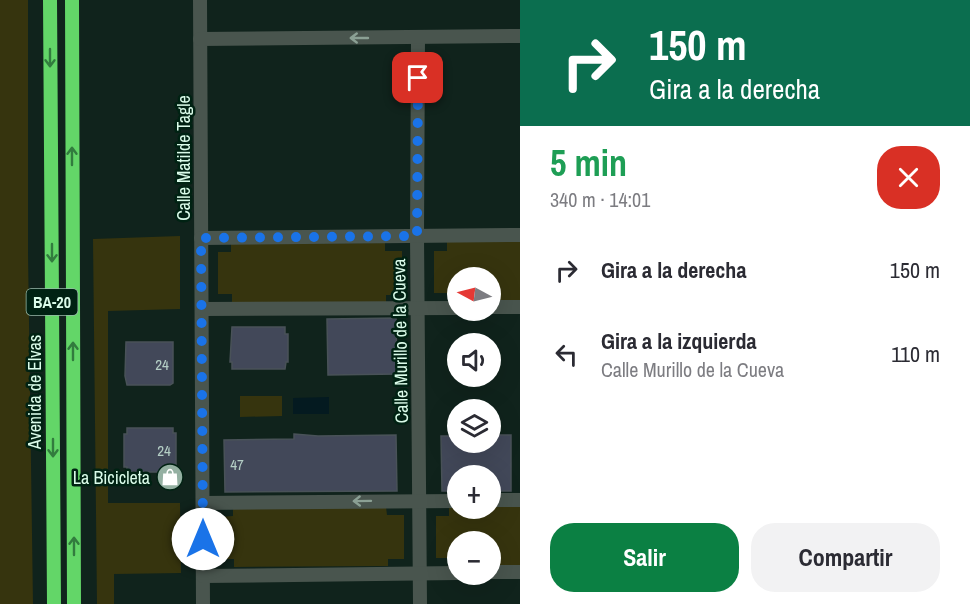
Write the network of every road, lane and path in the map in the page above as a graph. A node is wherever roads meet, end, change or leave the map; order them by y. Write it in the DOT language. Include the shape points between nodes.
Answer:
graph roads {
  1 [pos="50,0"];
  2 [pos="72,0"];
  3 [pos="200,0"];
  4 [pos="520,36"];
  5 [pos="418,38"];
  6 [pos="200,39"];
  7 [pos="520,235"];
  8 [pos="417,236"];
  9 [pos="201,238"];
  10 [pos="501,307"];
  11 [pos="520,307"];
  12 [pos="417,308"];
  13 [pos="447,308"];
  14 [pos="202,309"];
  15 [pos="501,500"];
  16 [pos="520,500"];
  17 [pos="420,501"];
  18 [pos="447,501"];
  19 [pos="203,503"];
  20 [pos="520,572"];
  21 [pos="420,573"];
  22 [pos="447,573"];
  23 [pos="501,573"];
  24 [pos="203,576"];
  25 [pos="54,604"];
  26 [pos="74,604"];
  27 [pos="203,604"];
  28 [pos="420,604"];
  1 -- 25 [label="highway, Avenida de Elvas / BA-20, one-way"];
  26 -- 2 [label="highway, BA-20, one-way"];
  3 -- 6 [label="street, Calle Matilde Tagle"];
  4 -- 5 [label="street"];
  5 -- 6 [label="street, one-way"];
  5 -- 8 [label="street, Calle Murillo de la Cueva"];
  6 -- 9 [label="street, Calle Matilde Tagle"];
  7 -- 8 [label="street"];
  8 -- 9 [label="street"];
  8 -- 12 [label="street, Calle Murillo de la Cueva"];
  9 -- 14 [label="street, Calle Matilde Tagle"];
  10 -- 11 [label="street"];
  12 -- 13 [label="street"];
  12 -- 14 [label="street"];
  12 -- 17 [label="street, Calle Murillo de la Cueva"];
  14 -- 19 [label="street, Calle Matilde Tagle"];
  15 -- 16 [label="street"];
  17 -- 18 [label="street"];
  17 -- 19 [label="street, one-way"];
  17 -- 21 [label="street, Calle Murillo de la Cueva"];
  19 -- 24 [label="street, Calle Matilde Tagle"];
  20 -- 23 [label="street"];
  21 -- 22 [label="street"];
  21 -- 24 [label="street"];
  21 -- 28 [label="street, Calle Murillo de la Cueva"];
  24 -- 27 [label="street, Calle Matilde Tagle"];
}
